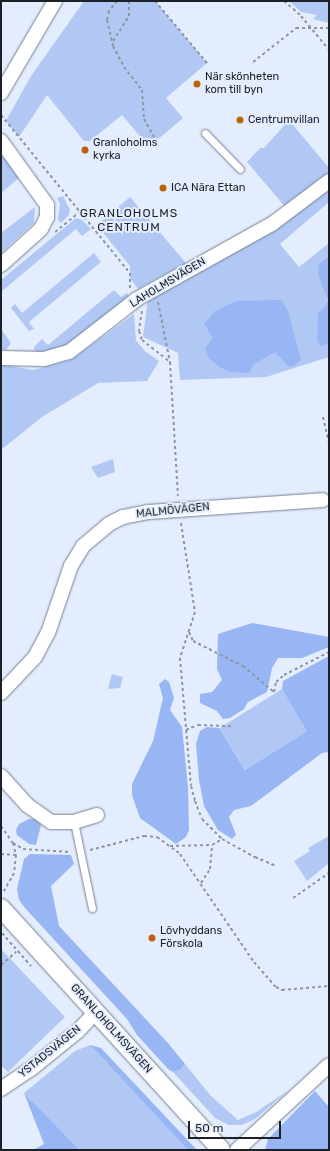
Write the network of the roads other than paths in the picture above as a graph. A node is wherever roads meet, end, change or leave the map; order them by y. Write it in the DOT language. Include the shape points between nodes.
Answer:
graph roads {
  1 [pos="56,1"];
  2 [pos="1,93"];
  3 [pos="205,133"];
  4 [pos="1,141"];
  5 [pos="240,168"];
  6 [pos="329,181"];
  7 [pos="1,265"];
  8 [pos="1,358"];
  9 [pos="323,500"];
  10 [pos="1,693"];
  11 [pos="1,776"];
  12 [pos="97,815"];
  13 [pos="74,822"];
  14 [pos="1,908"];
  15 [pos="92,908"];
  16 [pos="96,1012"];
  17 [pos="329,1065"];
  18 [pos="1,1088"];
  19 [pos="221,1150"];
  20 [pos="237,1150"];
  1 -- 2 [label="street"];
  3 -- 5 [label="lane"];
  4 -- 7 [label="street" via="43,195 47,205 47,217 41,230"];
  6 -- 8 [label="street, LAHOLMSVÄGEN" via="272,224 137,299 69,352 44,360"];
  9 -- 10 [label="street, MALMÖVÄGEN" via="148,512 123,517 109,524 83,546 71,566 48,634 35,657"];
  11 -- 13 [label="street" via="39,815 51,822"];
  12 -- 13 [label="street"];
  13 -- 15 [label="lane"];
  14 -- 16 [label="street, GRANLOHOLMSVÄGEN"];
  16 -- 18 [label="street, YSTADSVÄGEN" via="66,1041"];
  16 -- 19 [label="street, GRANLOHOLMSVÄGEN"];
  17 -- 20 [label="street"];
}
